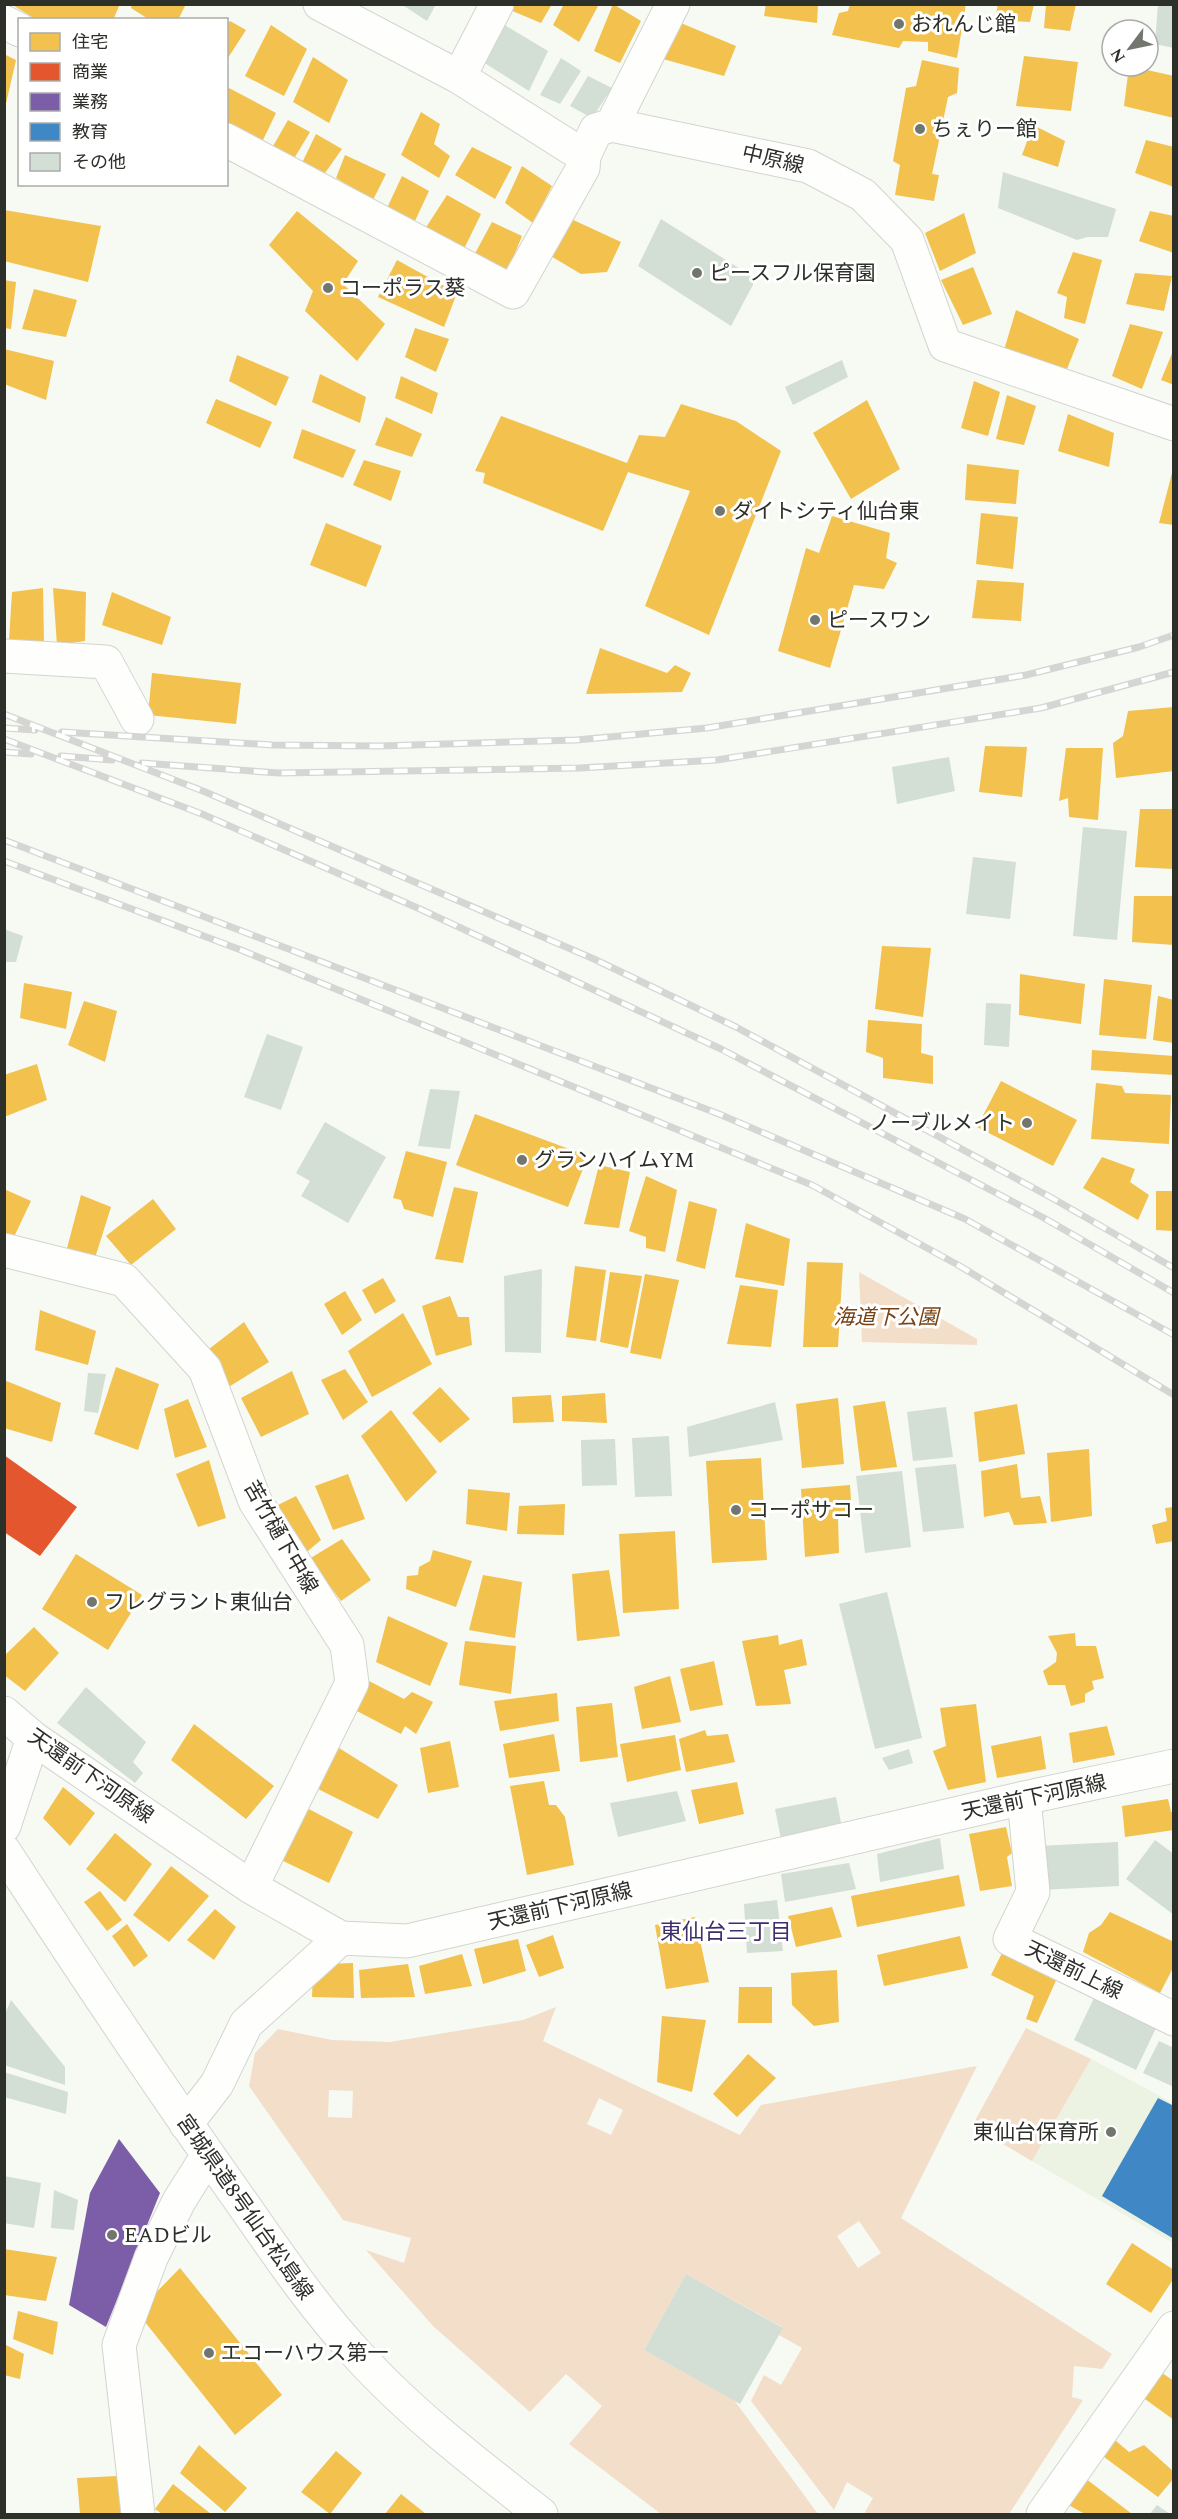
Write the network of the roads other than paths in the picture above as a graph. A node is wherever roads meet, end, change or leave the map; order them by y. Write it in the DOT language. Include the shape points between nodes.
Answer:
graph roads {
  1 [pos="497,4"];
  2 [pos="673,4"];
  3 [pos="324,5"];
  4 [pos="4,22"];
  5 [pos="18,29"];
  6 [pos="459,78"];
  7 [pos="612,125"];
  8 [pos="228,141"];
  9 [pos="584,156"];
  10 [pos="1173,424"];
  11 [pos="4,656"];
  12 [pos="137,718"];
  13 [pos="4,1250"];
  14 [pos="4,1713"];
  15 [pos="33,1737"];
  16 [pos="1173,1767"];
  17 [pos="1023,1798"];
  18 [pos="4,1826"];
  19 [pos="4,1851"];
  20 [pos="251,1887"];
  21 [pos="341,1938"];
  22 [pos="1173,2019"];
  23 [pos="186,2124"];
  24 [pos="208,2155"];
  25 [pos="1173,2328"];
  26 [pos="138,2514"];
  27 [pos="541,2514"];
  28 [pos="1043,2514"];
  1 -- 6 [label="street"];
  2 -- 7 [label="street"];
  3 -- 6 [label="street"];
  4 -- 5 [label="street"];
  6 -- 9 [label="street"];
  7 -- 9 [label="street" via="596,130"];
  7 -- 10 [label="street, 中原線" via="808,166 863,195 907,240 945,345"];
  8 -- 9 [label="street" via="513,292 583,168"];
  11 -- 12 [label="street" via="106,662"];
  13 -- 20 [label="street, 苦竹樋下中線" via="124,1280 205,1370 255,1501 347,1646 352,1683"];
  14 -- 15 [label="street, 天還前下河原線"];
  15 -- 18 [label="street"];
  15 -- 20 [label="street, 天還前下河原線"];
  16 -- 17 [label="street, 天還前下河原線"];
  17 -- 21 [label="street, 天還前下河原線" via="407,1941"];
  17 -- 22 [label="street, 天還前上線" via="1033,1892 1010,1939"];
  19 -- 23 [label="street, 宮城県道8号仙台松島線"];
  20 -- 21 [label="street, 天還前下河原線"];
  21 -- 23 [label="street" via="246,2024 217,2084"];
  23 -- 24 [label="street, 宮城県道8号仙台松島線"];
  24 -- 26 [label="street" via="179,2201 151,2258 118,2345"];
  24 -- 27 [label="street, 宮城県道8号仙台松島線" via="309,2298 356,2354 478,2465"];
  25 -- 28 [label="street"];
}
